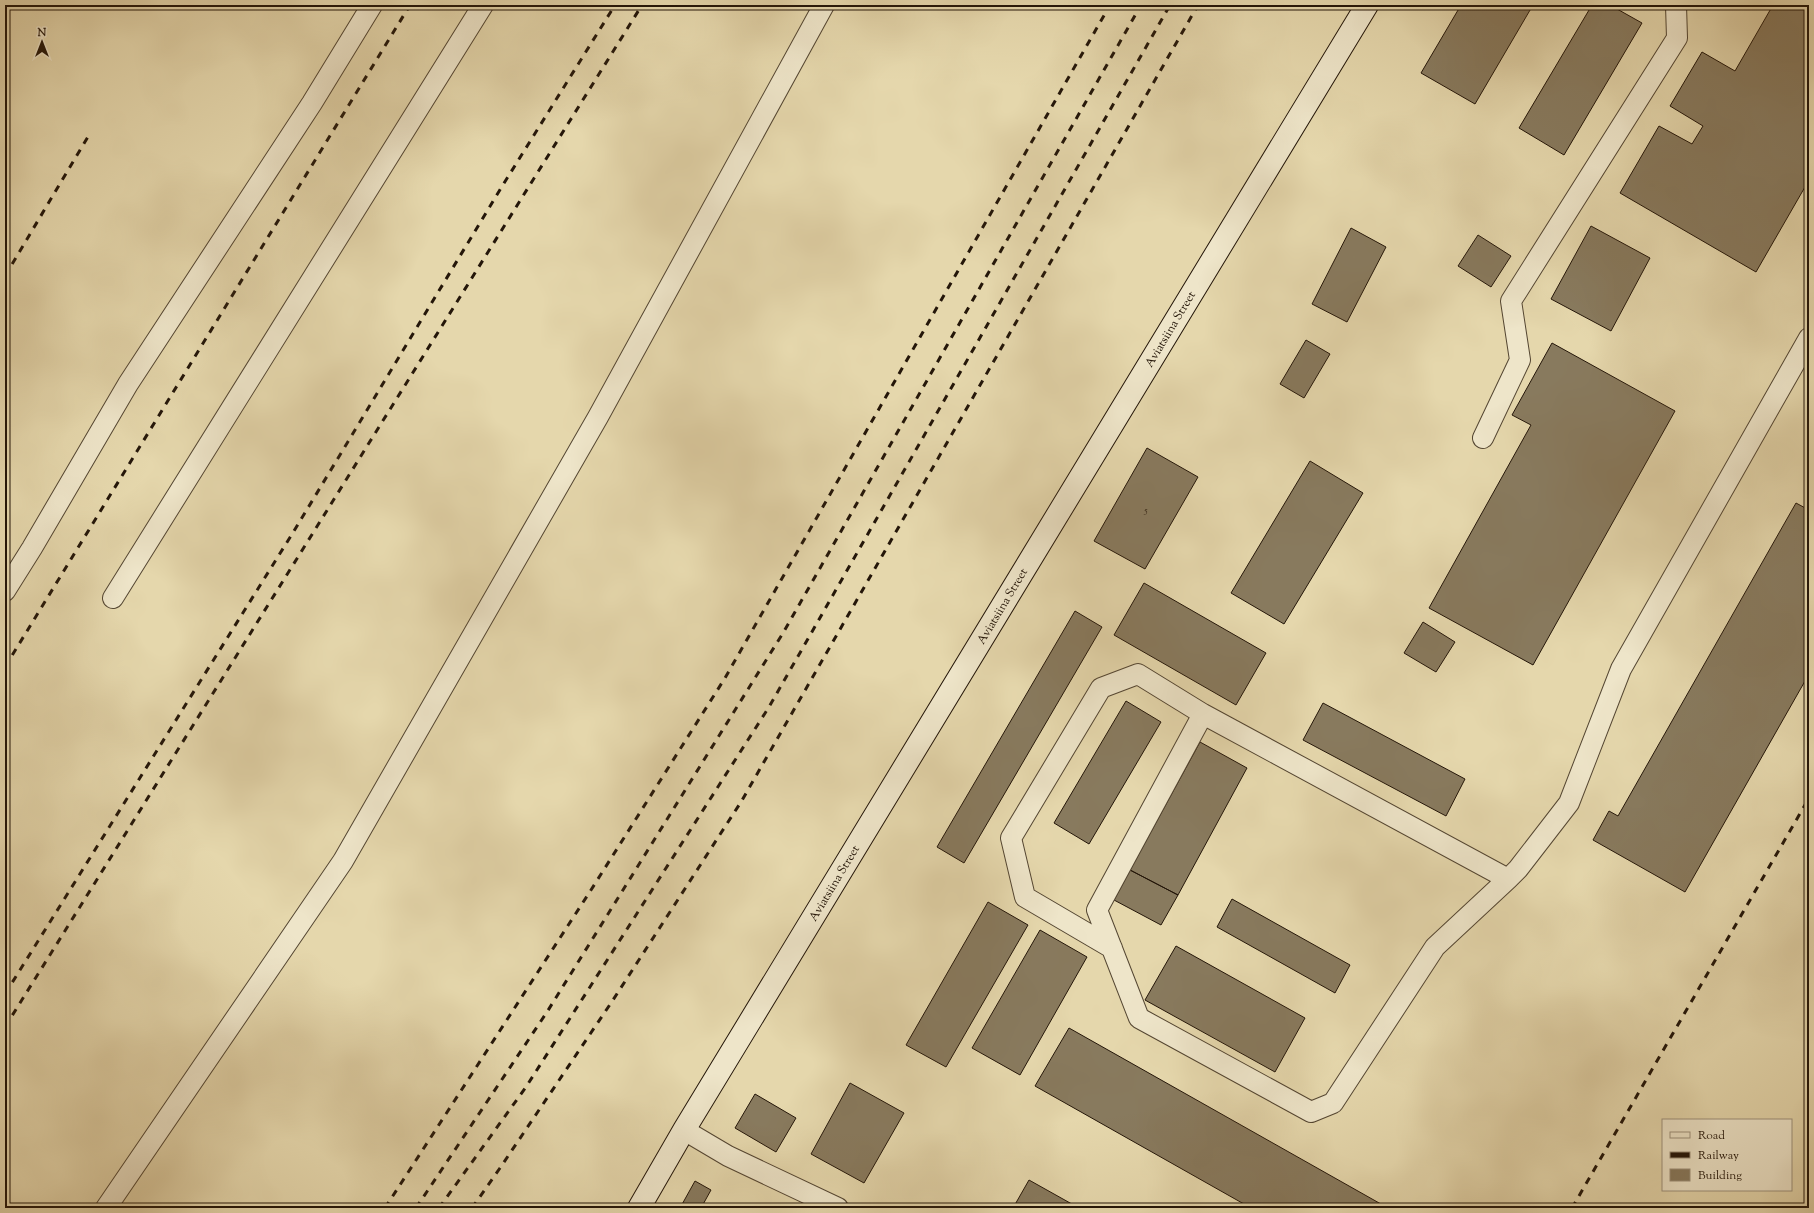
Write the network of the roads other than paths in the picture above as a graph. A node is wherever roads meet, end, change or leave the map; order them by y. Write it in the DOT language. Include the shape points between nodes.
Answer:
graph roads {
  1 [pos="372,5"];
  2 [pos="483,5"];
  3 [pos="824,5"];
  4 [pos="1367,5"];
  5 [pos="1676,5"];
  6 [pos="1809,338"];
  7 [pos="1483,438"];
  8 [pos="5,592"];
  9 [pos="113,598"];
  10 [pos="1203,714"];
  11 [pos="1508,879"];
  12 [pos="1112,948"];
  13 [pos="684,1130"];
  14 [pos="106,1208"];
  15 [pos="639,1208"];
  16 [pos="838,1208"];
  1 -- 8 [label="lane" via="312,103 128,384"];
  2 -- 9 [label="lane"];
  3 -- 14 [label="lane" via="598,418 343,861"];
  4 -- 13 [label="street, Aviatsiina Street"];
  5 -- 7 [label="lane" via="1677,38 1511,301 1520,360"];
  6 -- 11 [label="lane" via="1621,669 1569,803"];
  10 -- 11 [label="lane"];
  10 -- 12 [label="lane" via="1097,910"];
  10 -- 12 [label="lane" via="1138,674 1101,688 1011,838 1024,897"];
  11 -- 12 [label="lane" via="1435,947 1333,1103 1311,1112 1139,1018"];
  13 -- 15 [label="street, Aviatsiina Street"];
  13 -- 16 [label="lane" via="728,1156"];
}
